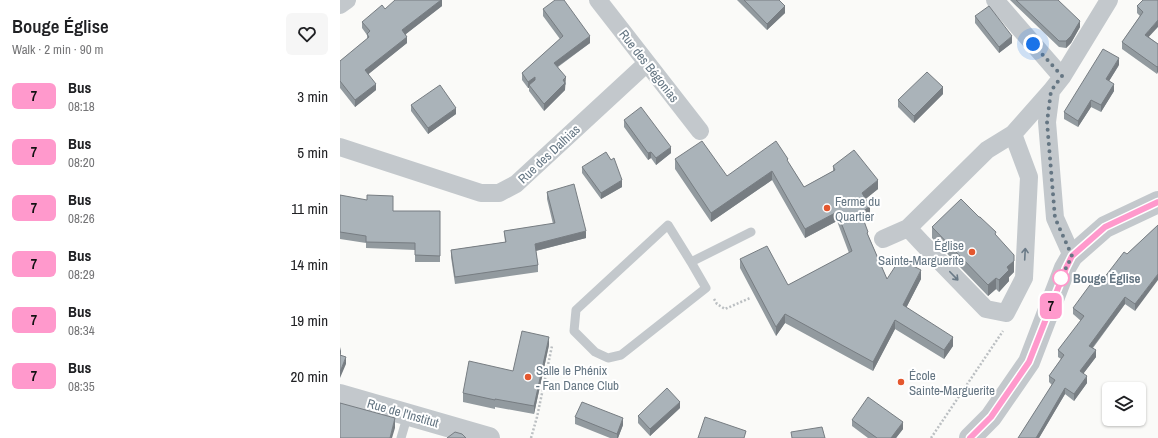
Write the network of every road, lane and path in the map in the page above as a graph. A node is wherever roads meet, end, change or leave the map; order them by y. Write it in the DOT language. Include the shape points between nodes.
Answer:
graph roads {
  1 [pos="347,0"];
  2 [pos="598,0"];
  3 [pos="995,0"];
  4 [pos="1109,0"];
  5 [pos="340,5"];
  6 [pos="647,63"];
  7 [pos="1062,76"];
  8 [pos="1051,91"];
  9 [pos="700,131"];
  10 [pos="1013,134"];
  11 [pos="340,147"];
  12 [pos="1158,202"];
  13 [pos="908,228"];
  14 [pos="751,232"];
  15 [pos="883,239"];
  16 [pos="1072,256"];
  17 [pos="691,262"];
  18 [pos="706,288"];
  19 [pos="750,298"];
  20 [pos="1006,313"];
  21 [pos="552,346"];
  22 [pos="340,396"];
  23 [pos="408,414"];
  24 [pos="401,438"];
  25 [pos="489,438"];
  26 [pos="531,438"];
  27 [pos="931,438"];
  28 [pos="970,438"];
  1 -- 5 [label="street"];
  2 -- 6 [label="street, Rue des Bégonias"];
  3 -- 7 [label="street"];
  4 -- 7 [label="street"];
  6 -- 9 [label="street, Rue des Bégonias"];
  6 -- 11 [label="street, Rue des Dalhias" via="516,184 499,193 481,193"];
  7 -- 8 [label="street"];
  8 -- 10 [label="street"];
  8 -- 16 [label="street" via="1047,122 1055,218"];
  10 -- 13 [label="street" via="987,150"];
  20 -- 10 [label="street, one-way" via="1024,278 1029,177"];
  12 -- 16 [label="street" via="1105,227"];
  13 -- 15 [label="street"];
  13 -- 20 [label="street, one-way" via="986,309"];
  14 -- 17 [label="lane"];
  16 -- 28 [label="street" via="1029,362 991,417"];
  17 -- 18 [label="lane"];
  17 -- 18 [label="lane" via="668,225 576,310 574,331 595,352 608,358 621,355"];
  18 -- 19 [label="path" via="725,309"];
  20 -- 27 [label="path" via="1005,329"];
  21 -- 26 [label="path"];
  22 -- 23 [label="street, Rue de l'Institut"];
  23 -- 24 [label="lane"];
  23 -- 25 [label="street, Rue de l'Institut"];
}
